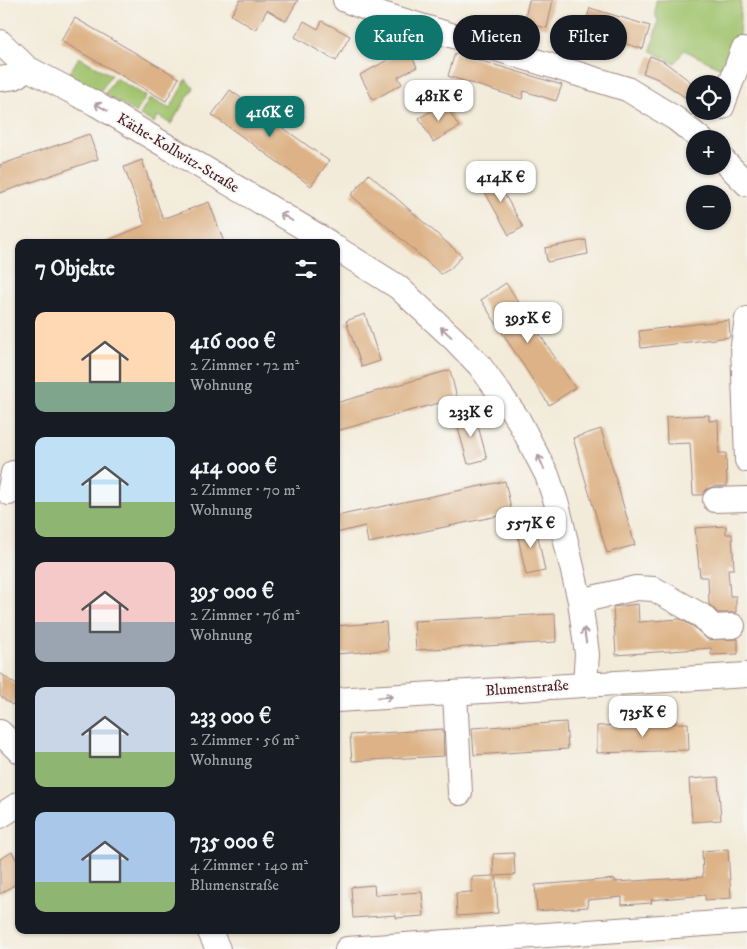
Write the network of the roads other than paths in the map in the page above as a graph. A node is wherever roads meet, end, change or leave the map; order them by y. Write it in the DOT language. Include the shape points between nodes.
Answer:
graph roads {
  1 [pos="345,0"];
  2 [pos="392,8"];
  3 [pos="0,42"];
  4 [pos="744,50"];
  5 [pos="27,68"];
  6 [pos="0,79"];
  7 [pos="731,83"];
  8 [pos="689,130"];
  9 [pos="731,168"];
  10 [pos="747,184"];
  11 [pos="323,239"];
  12 [pos="340,251"];
  13 [pos="747,320"];
  14 [pos="747,460"];
  15 [pos="747,499"];
  16 [pos="715,500"];
  17 [pos="580,601"];
  18 [pos="734,626"];
  19 [pos="747,675"];
  20 [pos="585,684"];
  21 [pos="454,693"];
  22 [pos="340,700"];
  23 [pos="0,732"];
  24 [pos="15,748"];
  25 [pos="460,793"];
  26 [pos="15,807"];
  27 [pos="0,816"];
  28 [pos="747,921"];
  29 [pos="211,934"];
  30 [pos="218,949"];
  31 [pos="347,949"];
  1 -- 2 [label="street"];
  2 -- 8 [label="street" via="627,89"];
  3 -- 5 [label="street, Käthe-Kollwitz-Straße"];
  4 -- 7 [label="street"];
  5 -- 6 [label="street" via="15,76"];
  11 -- 5 [label="street, Käthe-Kollwitz-Straße, one-way" via="96,104"];
  9 -- 10 [label="street"];
  17 -- 12 [label="street, one-way" via="547,475 518,419 480,366 454,339 398,287"];
  13 -- 14 [label="street" via="744,354"];
  15 -- 16 [label="street"];
  17 -- 18 [label="street" via="636,588 654,588 702,616 713,627"];
  20 -- 17 [label="street, one-way" via="587,654"];
  19 -- 20 [label="street, Blumenstraße"];
  20 -- 21 [label="street, Blumenstraße"];
  22 -- 21 [label="street, Blumenstraße, one-way"];
  21 -- 25 [label="street"];
  23 -- 24 [label="street"];
  26 -- 27 [label="street"];
  28 -- 31 [label="street"];
  29 -- 30 [label="street"];
}
